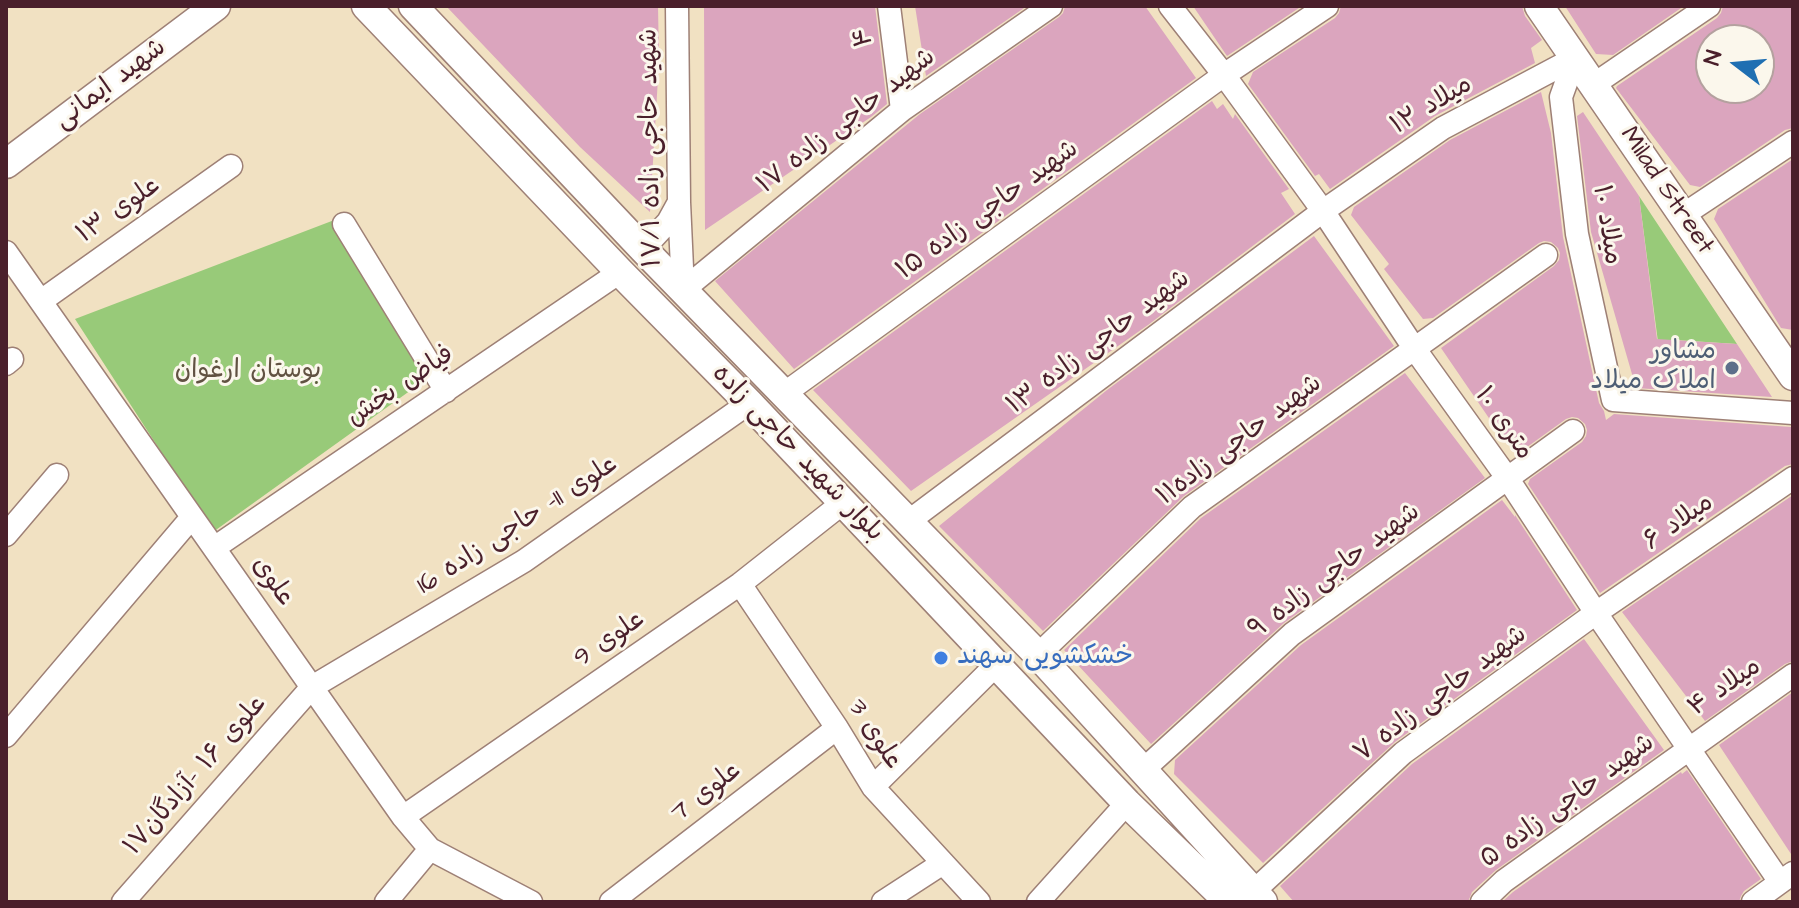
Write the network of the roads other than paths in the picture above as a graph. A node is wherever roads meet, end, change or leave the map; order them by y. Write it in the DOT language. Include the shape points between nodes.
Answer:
graph roads {
  1 [pos="216,6"];
  2 [pos="366,6"];
  3 [pos="413,6"];
  4 [pos="677,6"];
  5 [pos="889,6"];
  6 [pos="1051,6"];
  7 [pos="1170,6"];
  8 [pos="1327,6"];
  9 [pos="1539,6"];
  10 [pos="1709,6"];
  11 [pos="1575,58"];
  12 [pos="1224,75"];
  13 [pos="1593,85"];
  14 [pos="902,110"];
  15 [pos="1793,142"];
  16 [pos="6,164"];
  17 [pos="231,166"];
  18 [pos="679,202"];
  19 [pos="1323,211"];
  20 [pos="1683,215"];
  21 [pos="344,224"];
  22 [pos="643,249"];
  23 [pos="6,252"];
  24 [pos="1546,255"];
  25 [pos="620,272"];
  26 [pos="683,290"];
  27 [pos="41,301"];
  28 [pos="1414,348"];
  29 [pos="1789,361"];
  30 [pos="446,391"];
  31 [pos="785,393"];
  32 [pos="749,403"];
  33 [pos="1793,413"];
  34 [pos="1573,431"];
  35 [pos="57,475"];
  36 [pos="1793,478"];
  37 [pos="1508,479"];
  38 [pos="844,502"];
  39 [pos="192,517"];
  40 [pos="909,521"];
  41 [pos="6,535"];
  42 [pos="214,548"];
  43 [pos="740,584"];
  44 [pos="1596,613"];
  45 [pos="1038,655"];
  46 [pos="997,664"];
  47 [pos="1793,675"];
  48 [pos="312,687"];
  49 [pos="837,728"];
  50 [pos="6,736"];
  51 [pos="1689,748"];
  52 [pos="1142,771"];
  53 [pos="873,787"];
  54 [pos="1127,803"];
  55 [pos="403,817"];
  56 [pos="430,849"];
  57 [pos="943,863"];
  58 [pos="1786,877"];
  59 [pos="1249,898"];
  60 [pos="123,902"];
  61 [pos="386,902"];
  62 [pos="531,902"];
  63 [pos="611,902"];
  64 [pos="883,902"];
  65 [pos="979,902"];
  66 [pos="1038,902"];
  67 [pos="1482,902"];
  68 [pos="1753,902"];
  1 -- 16 [label="street, شهید ایمانی"];
  2 -- 25 [label="street, بلوار شهید حاجی زاده"];
  3 -- 22 [label="street, بلوار شهید حاجی زاده"];
  4 -- 18 [label="street, شهید حاجی زاده ۱۷/۱"];
  5 -- 14 [label="street, ۴"];
  6 -- 14 [label="street, شهید حاجی زاده ۱۷"];
  7 -- 12 [label="street, ۱۰ متری"];
  8 -- 12 [label="street, شهید حاجی زاده ۱۵"];
  9 -- 11 [label="street, Milad Street"];
  10 -- 13 [label="street"];
  11 -- 13 [label="street, Milad Street"];
  11 -- 19 [label="street, میلاد ۱۲" via="1443,128"];
  11 -- 33 [label="street, میلاد ۱۰" via="1561,97 1577,234 1613,400"];
  12 -- 19 [label="street, ۱۰ متری"];
  12 -- 31 [label="street, شهید حاجی زاده ۱۵"];
  13 -- 20 [label="street, Milad Street"];
  14 -- 26 [label="street, شهید حاجی زاده ۱۷"];
  15 -- 20 [label="street"];
  17 -- 27 [label="street, علوی ۱۳"];
  18 -- 22 [label="street"];
  18 -- 26 [label="street, شهید حاجی زاده ۱۷/۱"];
  19 -- 28 [label="street, ۱۰ متری"];
  19 -- 40 [label="street, شهید حاجی زاده ۱۳"];
  20 -- 29 [label="street, Milad Street"];
  21 -- 30 [label="street"];
  22 -- 25 [label="street"];
  22 -- 26 [label="street, بلوار شهید حاجی زاده"];
  23 -- 27 [label="street, علوی"];
  24 -- 28 [label="street, شهید حاجی زاده۱۱"];
  25 -- 30 [label="street, فیاض بخش"];
  25 -- 32 [label="street, بلوار شهید حاجی زاده"];
  26 -- 31 [label="street, بلوار شهید حاجی زاده"];
  27 -- 39 [label="street, علوی"];
  28 -- 37 [label="street, ۱۰ متری"];
  28 -- 45 [label="street, شهید حاجی زاده۱۱" via="1192,507"];
  30 -- 42 [label="street, فیاض بخش"];
  31 -- 40 [label="street, بلوار شهید حاجی زاده"];
  32 -- 38 [label="street, بلوار شهید حاجی زاده"];
  32 -- 48 [label="street, علوی 11- حاجی زاده 16" via="524,561"];
  34 -- 37 [label="street, شهید حاجی زاده ۹"];
  35 -- 41 [label="street"];
  36 -- 44 [label="street, میلاد ۶"];
  37 -- 44 [label="street, ۱۰ متری"];
  37 -- 52 [label="street, شهید حاجی زاده ۹" via="1292,634"];
  38 -- 43 [label="street, علوی 9"];
  38 -- 46 [label="street, بلوار شهید حاجی زاده"];
  39 -- 42 [label="street, علوی"];
  39 -- 50 [label="street"];
  40 -- 45 [label="street, بلوار شهید حاجی زاده"];
  42 -- 48 [label="street, علوی"];
  43 -- 49 [label="street, علوی 3"];
  43 -- 55 [label="street, علوی 9"];
  44 -- 51 [label="street, ۱۰ متری"];
  44 -- 59 [label="street, شهید حاجی زاده ۷" via="1403,753"];
  45 -- 52 [label="street, بلوار شهید حاجی زاده"];
  46 -- 53 [label="street"];
  46 -- 54 [label="street, بلوار شهید حاجی زاده"];
  47 -- 51 [label="street, میلاد ۴"];
  48 -- 55 [label="street, علوی"];
  48 -- 60 [label="street, علوی ۱۶ -آزادگان۱۷"];
  49 -- 53 [label="street, علوی 3"];
  49 -- 63 [label="street, علوی 7"];
  51 -- 58 [label="street, ۱۰ متری"];
  51 -- 67 [label="street, شهید حاجی زاده ۵"];
  52 -- 59 [label="street, بلوار شهید حاجی زاده"];
  53 -- 57 [label="street, علوی 3"];
  54 -- 59 [label="street, بلوار شهید حاجی زاده"];
  54 -- 66 [label="street"];
  55 -- 56 [label="street, علوی"];
  56 -- 61 [label="street"];
  56 -- 62 [label="street, علوی"];
  57 -- 64 [label="street"];
  57 -- 65 [label="street, علوی 3"];
  58 -- 68 [label="street"];
}
